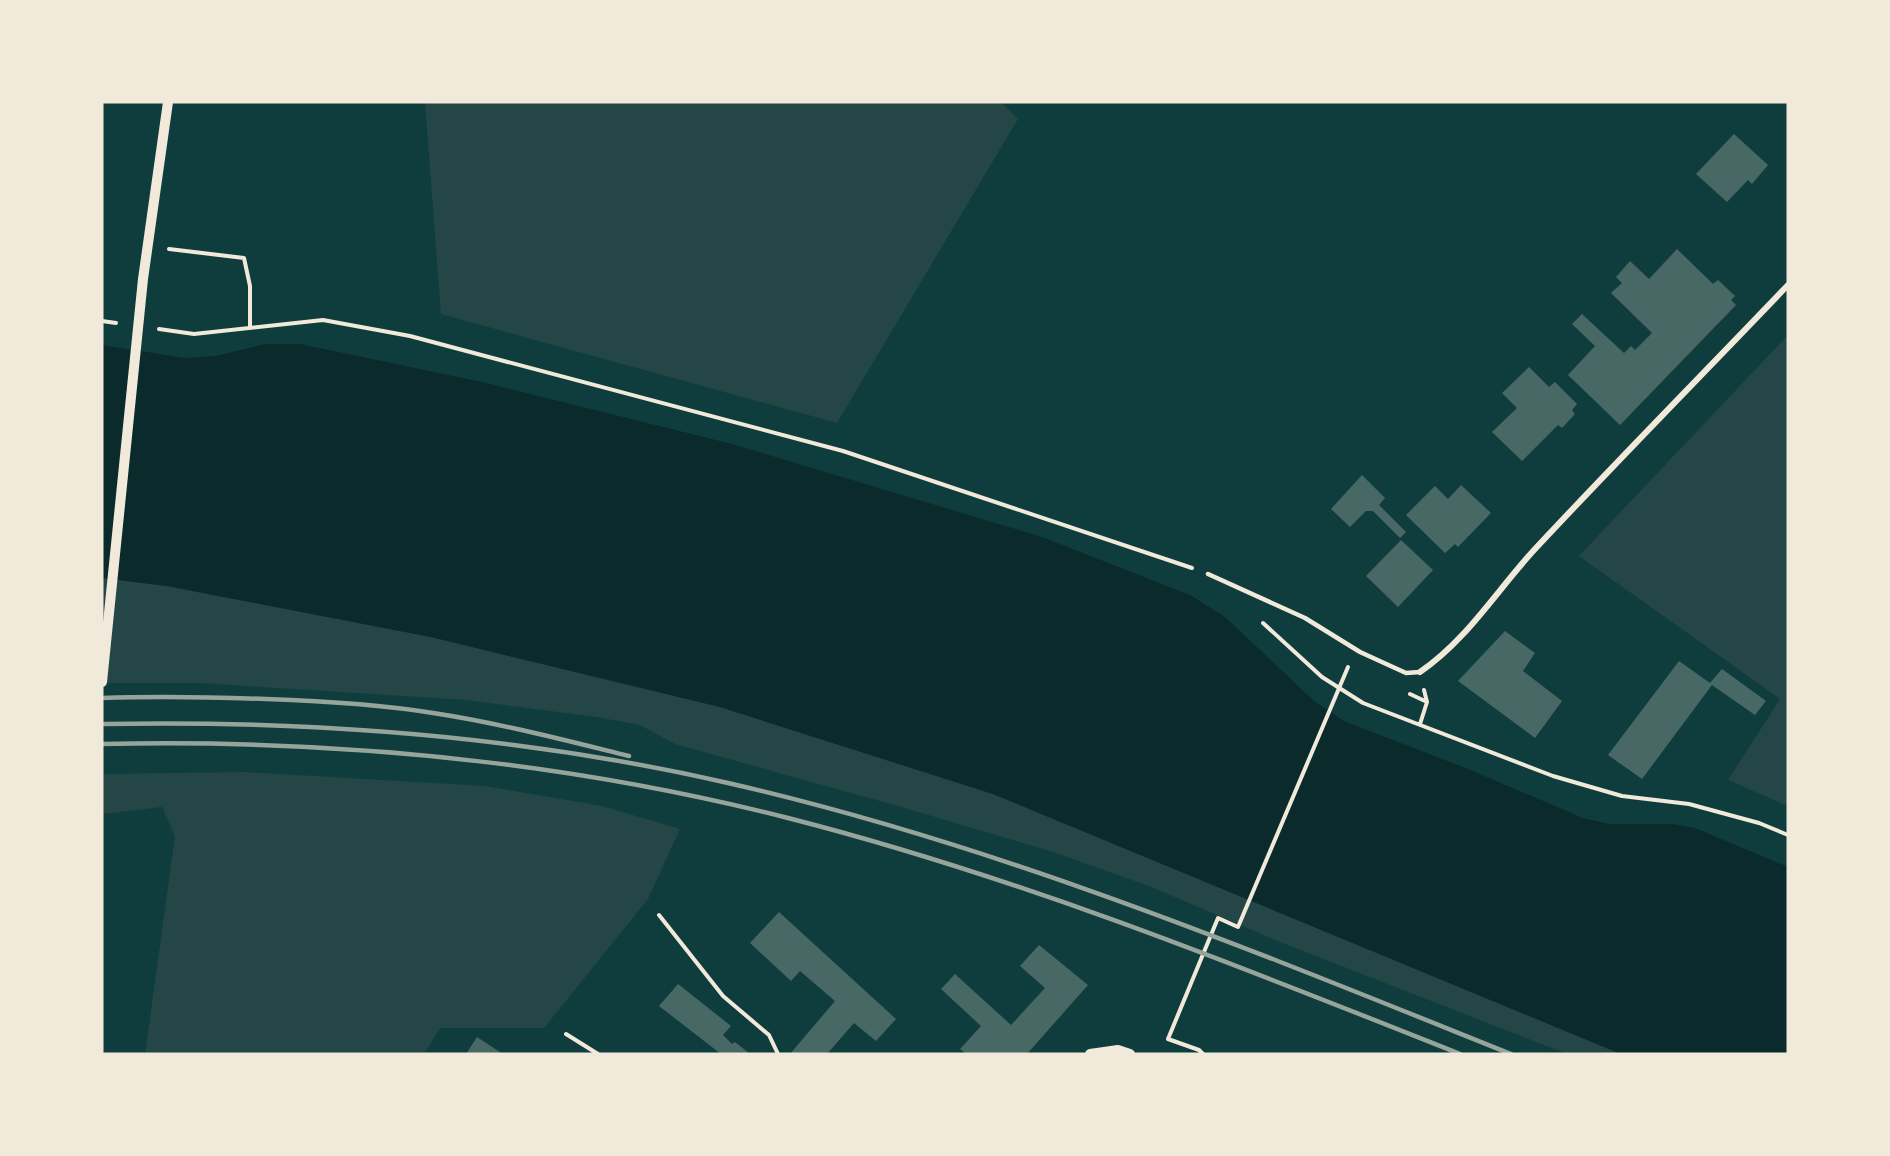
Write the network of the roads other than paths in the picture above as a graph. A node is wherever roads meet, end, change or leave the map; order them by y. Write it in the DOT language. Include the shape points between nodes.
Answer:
graph roads {
  1 [pos="168,102"];
  2 [pos="1788,285"];
  3 [pos="1208,574"];
  4 [pos="1420,672"];
  5 [pos="102,682"];
  6 [pos="1090,1054"];
  7 [pos="1130,1054"];
  1 -- 5 [label="street" via="143,279"];
  2 -- 4 [label="street" via="1533,551 1483,612"];
  3 -- 4 [label="lane" via="1305,618 1388,665 1406,673"];
  6 -- 7 [label="street" via="1118,1050"];
}
